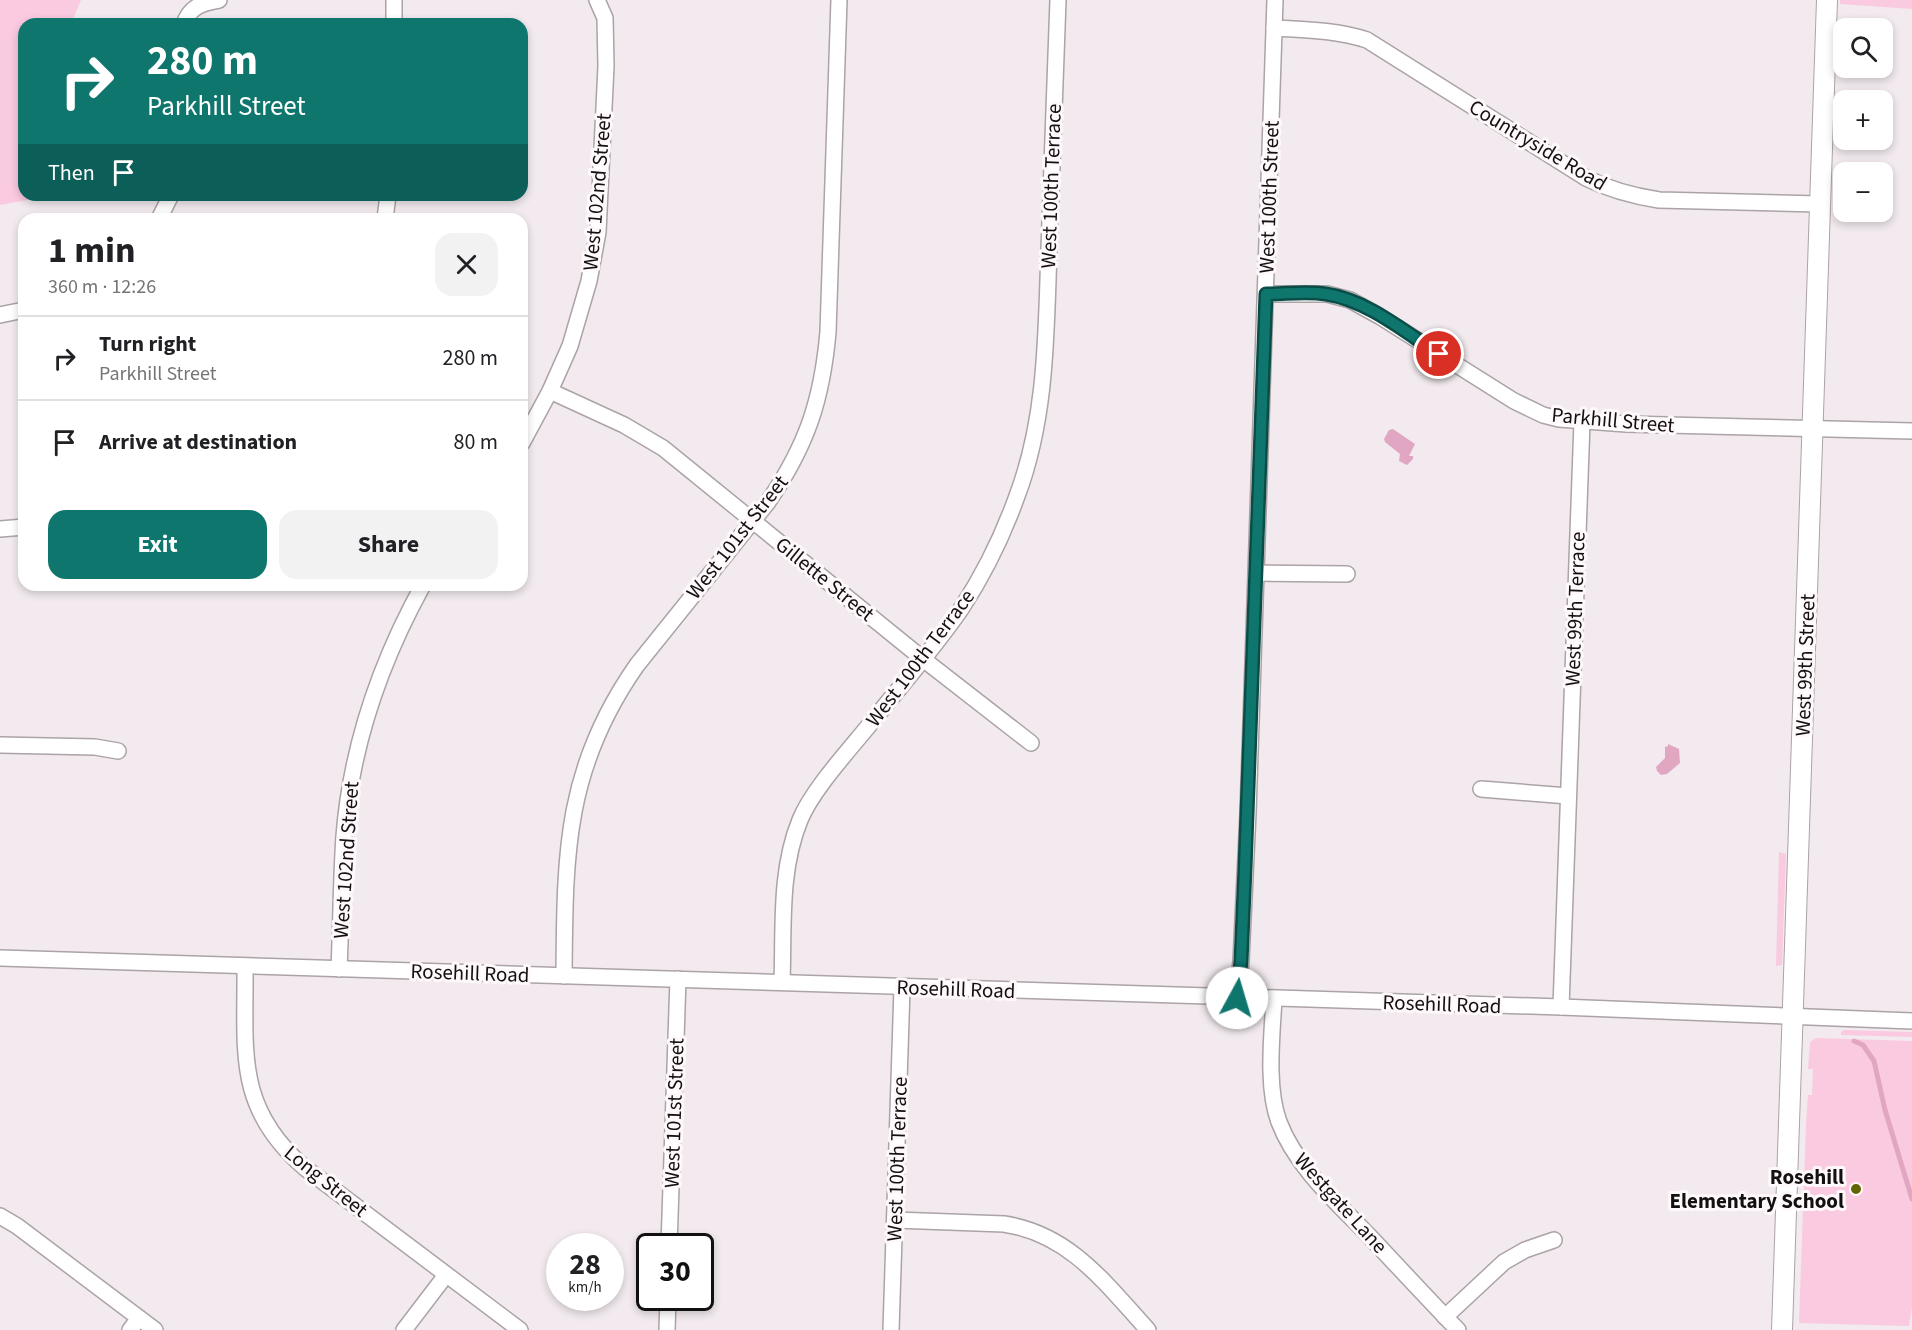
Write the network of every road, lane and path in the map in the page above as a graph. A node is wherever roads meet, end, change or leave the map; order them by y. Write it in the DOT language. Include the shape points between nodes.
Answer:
graph roads {
  1 [pos="219,0"];
  2 [pos="394,0"];
  3 [pos="597,0"];
  4 [pos="839,0"];
  5 [pos="1058,0"];
  6 [pos="1275,0"];
  7 [pos="1827,0"];
  8 [pos="186,18"];
  9 [pos="394,18"];
  10 [pos="1275,28"];
  11 [pos="1820,204"];
  12 [pos="1266,294"];
  13 [pos="18,311"];
  14 [pos="0,315"];
  15 [pos="550,390"];
  16 [pos="1582,422"];
  17 [pos="1813,430"];
  18 [pos="1912,431"];
  19 [pos="528,432"];
  20 [pos="753,521"];
  21 [pos="18,528"];
  22 [pos="0,529"];
  23 [pos="1257,573"];
  24 [pos="1347,574"];
  25 [pos="420,591"];
  26 [pos="923,659"];
  27 [pos="1031,743"];
  28 [pos="0,745"];
  29 [pos="118,751"];
  30 [pos="1481,789"];
  31 [pos="1568,796"];
  32 [pos="0,958"];
  33 [pos="245,966"];
  34 [pos="339,969"];
  35 [pos="564,976"];
  36 [pos="678,979"];
  37 [pos="782,982"];
  38 [pos="902,987"];
  39 [pos="1237,998"];
  40 [pos="1274,999"];
  41 [pos="1561,1007"];
  42 [pos="1792,1017"];
  43 [pos="1912,1021"];
  44 [pos="0,1216"];
  45 [pos="895,1220"];
  46 [pos="669,1233"];
  47 [pos="1554,1240"];
  48 [pos="446,1275"];
  49 [pos="668,1311"];
  50 [pos="1445,1317"];
  51 [pos="134,1324"];
  52 [pos="155,1330"];
  53 [pos="404,1330"];
  54 [pos="520,1330"];
  55 [pos="667,1330"];
  56 [pos="891,1330"];
  57 [pos="1148,1330"];
  58 [pos="1458,1330"];
  59 [pos="1782,1330"];
  1 -- 8 [label="street" via="196,7"];
  2 -- 9 [label="street"];
  3 -- 15 [label="street, West 102nd Street" via="605,18 606,66 598,232 570,346"];
  4 -- 20 [label="street, West 101st Street" via="824,372 800,449"];
  5 -- 26 [label="street, West 100th Terrace" via="1047,328 1035,435 1018,493 980,578"];
  6 -- 10 [label="street, West 100th Street"];
  7 -- 11 [label="street, West 99th Street"];
  10 -- 11 [label="street, Countryside Road" via="1346,33 1367,40 1608,189 1659,200"];
  10 -- 12 [label="street, West 100th Street"];
  11 -- 17 [label="street, West 99th Street"];
  12 -- 16 [label="street, Parkhill Street" via="1327,294 1350,300 1514,401 1551,417"];
  12 -- 23 [label="street, West 100th Street"];
  13 -- 14 [label="street"];
  15 -- 19 [label="street, West 102nd Street"];
  15 -- 20 [label="street, Gillette Street" via="624,424 663,448"];
  16 -- 17 [label="street, Parkhill Street"];
  16 -- 31 [label="street, West 99th Terrace"];
  17 -- 18 [label="street, Parkhill Street"];
  17 -- 42 [label="street, West 99th Street"];
  20 -- 26 [label="street, Gillette Street"];
  20 -- 35 [label="street, West 101st Street" via="637,665 604,717 574,804 567,846"];
  21 -- 22 [label="street"];
  23 -- 24 [label="street"];
  23 -- 39 [label="street, West 100th Street"];
  25 -- 34 [label="street, West 102nd Street" via="384,664 351,779 344,836"];
  26 -- 27 [label="street, Gillette Street"];
  26 -- 37 [label="street, West 100th Terrace" via="838,764 801,817 787,864"];
  28 -- 29 [label="street"];
  30 -- 31 [label="street"];
  31 -- 41 [label="street, West 99th Terrace"];
  32 -- 33 [label="street, Rosehill Road"];
  33 -- 34 [label="street, Rosehill Road"];
  33 -- 48 [label="street, Long Street" via="246,1067 251,1091 269,1131 305,1168"];
  34 -- 35 [label="street, Rosehill Road"];
  35 -- 36 [label="street, Rosehill Road"];
  36 -- 37 [label="street, Rosehill Road"];
  36 -- 46 [label="street, West 101st Street"];
  37 -- 38 [label="street, Rosehill Road"];
  38 -- 39 [label="street, Rosehill Road"];
  38 -- 45 [label="street, West 100th Terrace"];
  39 -- 40 [label="street, Rosehill Road"];
  40 -- 41 [label="street, Rosehill Road"];
  40 -- 50 [label="street, Westgate Lane" via="1273,1092 1278,1121 1295,1154"];
  41 -- 42 [label="street, Rosehill Road"];
  42 -- 43 [label="street, Rosehill Road"];
  42 -- 59 [label="street, West 99th Street"];
  44 -- 51 [label="street"];
  45 -- 56 [label="street, West 100th Terrace"];
  45 -- 57 [label="street" via="1004,1224 1047,1236 1088,1265"];
  47 -- 50 [label="street" via="1503,1262"];
  48 -- 53 [label="street"];
  48 -- 54 [label="street, Long Street"];
  49 -- 55 [label="street"];
  50 -- 58 [label="street, Westgate Lane"];
  51 -- 52 [label="street"];
}
